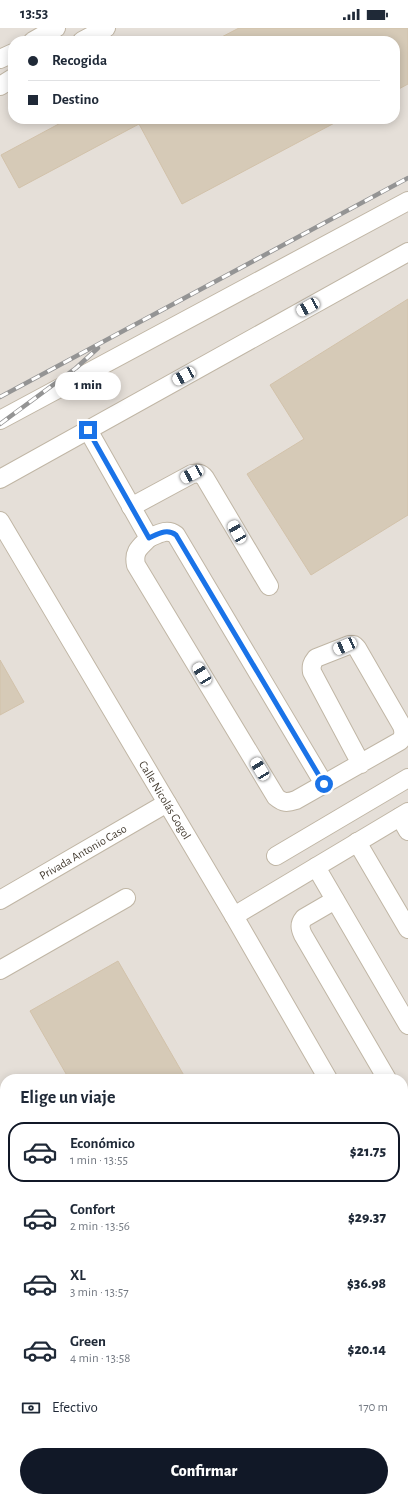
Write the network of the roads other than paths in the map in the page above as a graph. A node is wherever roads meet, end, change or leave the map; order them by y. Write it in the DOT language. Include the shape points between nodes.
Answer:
graph roads {
  1 [pos="56,28"];
  2 [pos="106,28"];
  3 [pos="42,36"];
  4 [pos="91,36"];
  5 [pos="408,201"];
  6 [pos="408,252"];
  7 [pos="0,420"];
  8 [pos="88,430"];
  9 [pos="0,479"];
  10 [pos="131,507"];
  11 [pos="0,521"];
  12 [pos="149,538"];
  13 [pos="269,586"];
  14 [pos="360,764"];
  15 [pos="408,778"];
  16 [pos="324,784"];
  17 [pos="167,803"];
  18 [pos="405,820"];
  19 [pos="357,842"];
  20 [pos="276,856"];
  21 [pos="316,866"];
  22 [pos="126,898"];
  23 [pos="0,900"];
  24 [pos="335,900"];
  25 [pos="234,916"];
  26 [pos="408,929"];
  27 [pos="0,970"];
  28 [pos="408,1025"];
  29 [pos="325,1074"];
  30 [pos="384,1074"];
  1 -- 3 [label="street"];
  2 -- 4 [label="street"];
  5 -- 7 [label="street"];
  6 -- 8 [label="street"];
  8 -- 9 [label="street"];
  8 -- 10 [label="street"];
  10 -- 12 [label="street"];
  10 -- 13 [label="street" via="192,474 202,474"];
  11 -- 17 [label="street, Calle Nicolás Gogol"];
  12 -- 16 [label="street" via="164,532 176,535"];
  12 -- 16 [label="street" via="135,553 136,565 276,797 281,802 288,803"];
  14 -- 14 [label="street" via="311,668 316,658 349,645 357,648 404,731 400,741"];
  14 -- 16 [label="street"];
  15 -- 20 [label="street"];
  17 -- 23 [label="street, Privada Antonio Caso"];
  17 -- 25 [label="street, Calle Nicolás Gogol"];
  18 -- 19 [label="street"];
  19 -- 21 [label="street"];
  19 -- 26 [label="street"];
  21 -- 24 [label="street"];
  21 -- 25 [label="street"];
  22 -- 27 [label="street"];
  24 -- 28 [label="street"];
  24 -- 30 [label="street" via="304,918 300,928"];
  25 -- 29 [label="street, Calle Nicolás Gogol"];
}
